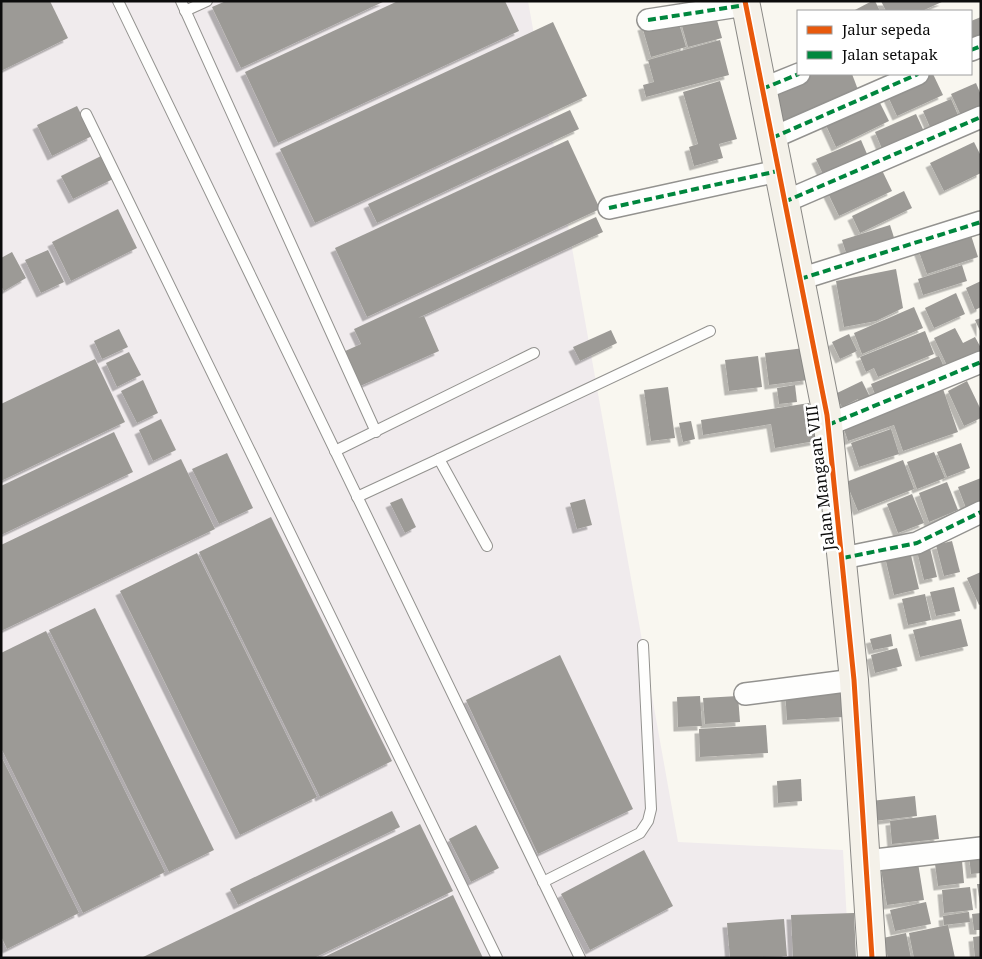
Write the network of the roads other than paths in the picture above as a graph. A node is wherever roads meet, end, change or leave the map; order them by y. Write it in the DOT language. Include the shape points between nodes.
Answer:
graph roads {
  1 [pos="118,1"];
  2 [pos="180,1"];
  3 [pos="206,1"];
  4 [pos="745,3"];
  5 [pos="185,11"];
  6 [pos="648,20"];
  7 [pos="797,75"];
  8 [pos="916,75"];
  9 [pos="762,90"];
  10 [pos="86,114"];
  11 [pos="981,117"];
  12 [pos="772,138"];
  13 [pos="778,171"];
  14 [pos="784,202"];
  15 [pos="609,208"];
  16 [pos="981,222"];
  17 [pos="800,279"];
  18 [pos="710,331"];
  19 [pos="534,352"];
  20 [pos="981,362"];
  21 [pos="828,425"];
  22 [pos="376,432"];
  23 [pos="335,451"];
  24 [pos="439,459"];
  25 [pos="358,497"];
  26 [pos="981,512"];
  27 [pos="487,546"];
  28 [pos="843,558"];
  29 [pos="643,645"];
  30 [pos="854,680"];
  31 [pos="745,694"];
  32 [pos="981,848"];
  33 [pos="866,862"];
  34 [pos="543,882"];
  35 [pos="497,958"];
  36 [pos="580,958"];
  37 [pos="872,958"];
  1 -- 23 [label="lane"];
  2 -- 5 [label="lane"];
  3 -- 5 [label="lane"];
  4 -- 6 [label="street"];
  4 -- 9 [label="street, Jalan Mangaan VIII"];
  5 -- 22 [label="lane"];
  7 -- 9 [label="street"];
  8 -- 12 [label="street"];
  9 -- 12 [label="street, Jalan Mangaan VIII"];
  10 -- 35 [label="lane"];
  11 -- 14 [label="street"];
  12 -- 13 [label="street, Jalan Mangaan VIII"];
  13 -- 14 [label="street, Jalan Mangaan VIII"];
  13 -- 15 [label="street"];
  14 -- 17 [label="street, Jalan Mangaan VIII"];
  16 -- 17 [label="street"];
  17 -- 21 [label="street, Jalan Mangaan VIII"];
  18 -- 24 [label="lane"];
  19 -- 22 [label="lane"];
  20 -- 21 [label="street"];
  21 -- 28 [label="street, Jalan Mangaan VIII"];
  22 -- 23 [label="lane"];
  23 -- 25 [label="lane"];
  24 -- 25 [label="lane"];
  24 -- 27 [label="lane"];
  25 -- 34 [label="lane"];
  26 -- 28 [label="street" via="917,543"];
  28 -- 30 [label="street, Jalan Mangaan VIII"];
  29 -- 34 [label="lane" via="651,809 648,821 640,833"];
  30 -- 31 [label="street"];
  30 -- 33 [label="street, Jalan Mangaan VIII"];
  32 -- 33 [label="street"];
  33 -- 37 [label="street, Jalan Mangaan VIII"];
  34 -- 36 [label="lane"];
}
